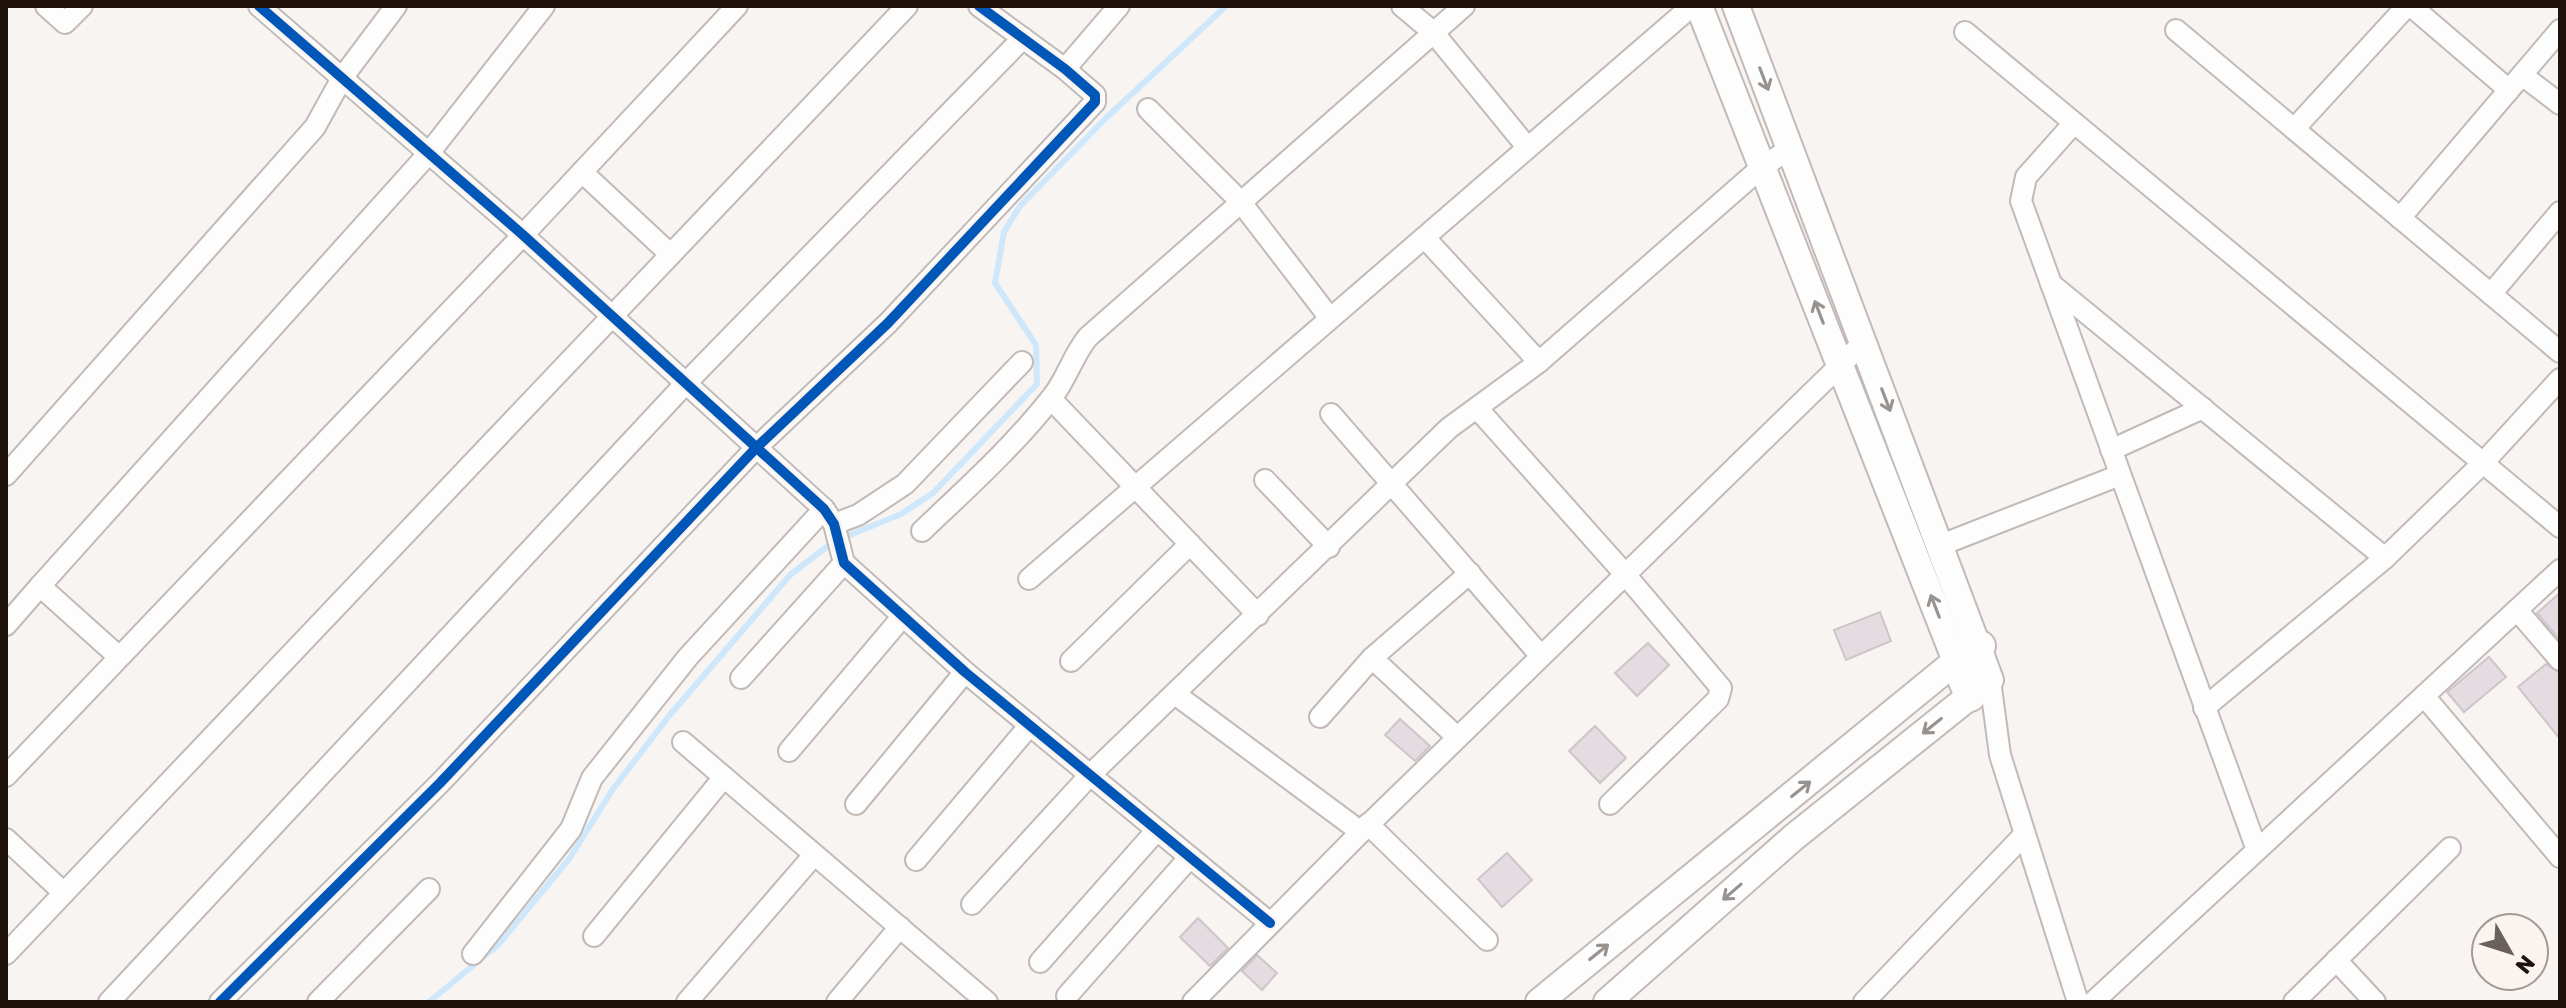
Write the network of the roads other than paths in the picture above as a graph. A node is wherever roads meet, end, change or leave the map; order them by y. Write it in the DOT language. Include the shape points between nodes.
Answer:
graph roads {
  1 [pos="46,6"];
  2 [pos="82,6"];
  3 [pos="259,6"];
  4 [pos="396,6"];
  5 [pos="544,6"];
  6 [pos="737,6"];
  7 [pos="907,6"];
  8 [pos="979,6"];
  9 [pos="1119,6"];
  10 [pos="1402,6"];
  11 [pos="1464,6"];
  12 [pos="1692,6"];
  13 [pos="1699,6"];
  14 [pos="1736,6"];
  15 [pos="2409,6"];
  16 [pos="2176,30"];
  17 [pos="2560,30"];
  18 [pos="1433,32"];
  19 [pos="1965,32"];
  20 [pos="1023,38"];
  21 [pos="1065,69"];
  22 [pos="342,78"];
  23 [pos="2515,83"];
  24 [pos="2560,104"];
  25 [pos="1148,109"];
  26 [pos="2074,123"];
  27 [pos="2294,129"];
  28 [pos="1527,147"];
  29 [pos="1791,148"];
  30 [pos="429,153"];
  31 [pos="1762,167"];
  32 [pos="582,172"];
  33 [pos="1240,201"];
  34 [pos="2560,212"];
  35 [pos="2400,218"];
  36 [pos="523,235"];
  37 [pos="1425,238"];
  38 [pos="670,254"];
  39 [pos="2051,283"];
  40 [pos="2491,294"];
  41 [pos="611,315"];
  42 [pos="1329,317"];
  43 [pos="1864,342"];
  44 [pos="2560,352"];
  45 [pos="1022,362"];
  46 [pos="1539,362"];
  47 [pos="1839,363"];
  48 [pos="2560,379"];
  49 [pos="686,383"];
  50 [pos="1051,399"];
  51 [pos="1477,408"];
  52 [pos="2203,408"];
  53 [pos="1331,414"];
  54 [pos="756,448"];
  55 [pos="2111,450"];
  56 [pos="2483,463"];
  57 [pos="6,475"];
  58 [pos="2120,475"];
  59 [pos="1265,480"];
  60 [pos="1133,485"];
  61 [pos="1393,486"];
  62 [pos="2560,527"];
  63 [pos="922,531"];
  64 [pos="836,536"];
  65 [pos="1190,544"];
  66 [pos="1941,545"];
  67 [pos="1329,547"];
  68 [pos="2385,558"];
  69 [pos="2560,570"];
  70 [pos="1470,573"];
  71 [pos="1624,573"];
  72 [pos="1029,579"];
  73 [pos="40,586"];
  74 [pos="2517,610"];
  75 [pos="1258,615"];
  76 [pos="903,616"];
  77 [pos="6,625"];
  78 [pos="1968,654"];
  79 [pos="1540,655"];
  80 [pos="118,656"];
  81 [pos="1372,658"];
  82 [pos="2560,660"];
  83 [pos="1071,661"];
  84 [pos="965,672"];
  85 [pos="741,678"];
  86 [pos="1980,688"];
  87 [pos="1175,694"];
  88 [pos="2424,696"];
  89 [pos="2204,708"];
  90 [pos="1320,717"];
  91 [pos="1030,725"];
  92 [pos="1457,737"];
  93 [pos="683,742"];
  94 [pos="789,751"];
  95 [pos="1090,775"];
  96 [pos="6,776"];
  97 [pos="724,777"];
  98 [pos="856,804"];
  99 [pos="1610,804"];
  100 [pos="1364,828"];
  101 [pos="1157,830"];
  102 [pos="2023,836"];
  103 [pos="6,839"];
  104 [pos="2450,848"];
  105 [pos="2257,850"];
  106 [pos="814,855"];
  107 [pos="1190,857"];
  108 [pos="2560,857"];
  109 [pos="916,860"];
  110 [pos="429,889"];
  111 [pos="64,893"];
  112 [pos="972,904"];
  113 [pos="1270,923"];
  114 [pos="900,927"];
  115 [pos="594,936"];
  116 [pos="1487,940"];
  117 [pos="6,954"];
  118 [pos="473,954"];
  119 [pos="2336,960"];
  120 [pos="1040,962"];
  121 [pos="1067,996"];
  122 [pos="109,1002"];
  123 [pos="220,1002"];
  124 [pos="318,1002"];
  125 [pos="687,1002"];
  126 [pos="837,1002"];
  127 [pos="987,1002"];
  128 [pos="1193,1002"];
  129 [pos="1539,1002"];
  130 [pos="1607,1002"];
  131 [pos="1864,1002"];
  132 [pos="2078,1002"];
  133 [pos="2093,1002"];
  134 [pos="2294,1002"];
  135 [pos="2375,1002"];
  1 -- 2 [label="street" via="65,23"];
  3 -- 22 [label="street"];
  4 -- 22 [label="street"];
  5 -- 30 [label="street"];
  6 -- 32 [label="street"];
  7 -- 38 [label="street"];
  8 -- 20 [label="street"];
  9 -- 21 [label="street"];
  10 -- 18 [label="street"];
  11 -- 18 [label="street"];
  12 -- 28 [label="street"];
  13 -- 31 [label="main road"];
  14 -- 29 [label="main road, one-way"];
  15 -- 23 [label="street"];
  15 -- 27 [label="street"];
  16 -- 27 [label="street"];
  17 -- 23 [label="street"];
  18 -- 28 [label="street"];
  18 -- 33 [label="street"];
  19 -- 26 [label="street"];
  20 -- 21 [label="street"];
  20 -- 49 [label="street"];
  21 -- 54 [label="street" via="1095,95 1095,102 888,323"];
  22 -- 30 [label="street"];
  22 -- 57 [label="street" via="315,127"];
  23 -- 24 [label="street"];
  23 -- 35 [label="street"];
  25 -- 33 [label="street"];
  26 -- 39 [label="street" via="2021,187 2021,201"];
  26 -- 56 [label="street"];
  27 -- 35 [label="street"];
  28 -- 37 [label="street"];
  29 -- 31 [label="street"];
  29 -- 43 [label="main road"];
  30 -- 36 [label="street"];
  30 -- 73 [label="street"];
  31 -- 46 [label="street"];
  47 -- 31 [label="main road, one-way"];
  32 -- 36 [label="street"];
  32 -- 38 [label="street"];
  33 -- 42 [label="street"];
  33 -- 50 [label="street" via="1088,337"];
  34 -- 40 [label="street"];
  35 -- 40 [label="street"];
  36 -- 41 [label="street"];
  36 -- 80 [label="street"];
  37 -- 42 [label="street"];
  37 -- 46 [label="street"];
  38 -- 41 [label="street"];
  39 -- 52 [label="street"];
  39 -- 55 [label="street"];
  40 -- 44 [label="street"];
  41 -- 49 [label="street"];
  41 -- 111 [label="street"];
  42 -- 60 [label="street"];
  43 -- 47 [label="street"];
  43 -- 66 [label="main road, one-way"];
  45 -- 64 [label="street" via="905,484"];
  46 -- 51 [label="street"];
  47 -- 71 [label="street"];
  78 -- 47 [label="main road, one-way"];
  48 -- 56 [label="street"];
  49 -- 54 [label="street"];
  49 -- 122 [label="street"];
  50 -- 60 [label="street"];
  50 -- 63 [label="street" via="997,460"];
  51 -- 61 [label="street" via="1449,428"];
  51 -- 71 [label="street"];
  52 -- 55 [label="street"];
  52 -- 68 [label="street"];
  53 -- 61 [label="street"];
  54 -- 64 [label="street"];
  54 -- 123 [label="street" via="440,783"];
  55 -- 58 [label="street"];
  56 -- 62 [label="street"];
  56 -- 68 [label="street"];
  58 -- 66 [label="street"];
  58 -- 89 [label="street"];
  59 -- 67 [label="street"];
  60 -- 65 [label="street"];
  60 -- 72 [label="street"];
  61 -- 67 [label="street"];
  61 -- 70 [label="street"];
  64 -- 76 [label="street"];
  64 -- 85 [label="street"];
  64 -- 118 [label="street" via="688,657 592,778 571,829"];
  65 -- 75 [label="street"];
  65 -- 83 [label="street"];
  66 -- 78 [label="main road"];
  67 -- 75 [label="street"];
  68 -- 89 [label="street"];
  69 -- 74 [label="street"];
  70 -- 79 [label="street"];
  70 -- 81 [label="street"];
  71 -- 79 [label="street"];
  71 -- 99 [label="street" via="1721,693"];
  73 -- 77 [label="street"];
  73 -- 80 [label="street"];
  74 -- 82 [label="street"];
  74 -- 88 [label="street"];
  75 -- 87 [label="street"];
  76 -- 84 [label="street"];
  76 -- 94 [label="street"];
  78 -- 86 [label="highway"];
  129 -- 78 [label="main road, one-way"];
  79 -- 92 [label="street"];
  80 -- 96 [label="street"];
  81 -- 90 [label="street"];
  81 -- 92 [label="street"];
  84 -- 91 [label="street"];
  84 -- 98 [label="street"];
  86 -- 102 [label="street"];
  86 -- 130 [label="main road, one-way" via="1794,837"];
  87 -- 95 [label="street"];
  87 -- 100 [label="street"];
  88 -- 105 [label="street"];
  88 -- 108 [label="street"];
  89 -- 105 [label="street"];
  91 -- 95 [label="street"];
  91 -- 109 [label="street"];
  92 -- 100 [label="street"];
  93 -- 97 [label="street"];
  95 -- 101 [label="street"];
  95 -- 112 [label="street"];
  97 -- 106 [label="street"];
  97 -- 115 [label="street"];
  100 -- 113 [label="street"];
  100 -- 116 [label="street"];
  101 -- 107 [label="street"];
  101 -- 120 [label="street"];
  102 -- 131 [label="street"];
  102 -- 132 [label="street"];
  103 -- 111 [label="street"];
  104 -- 119 [label="street"];
  105 -- 133 [label="street"];
  106 -- 114 [label="street"];
  106 -- 125 [label="street"];
  107 -- 113 [label="street"];
  107 -- 121 [label="street"];
  110 -- 124 [label="street"];
  111 -- 117 [label="street"];
  113 -- 128 [label="street"];
  114 -- 126 [label="street"];
  114 -- 127 [label="street"];
  119 -- 134 [label="street"];
  119 -- 135 [label="street"];
}
